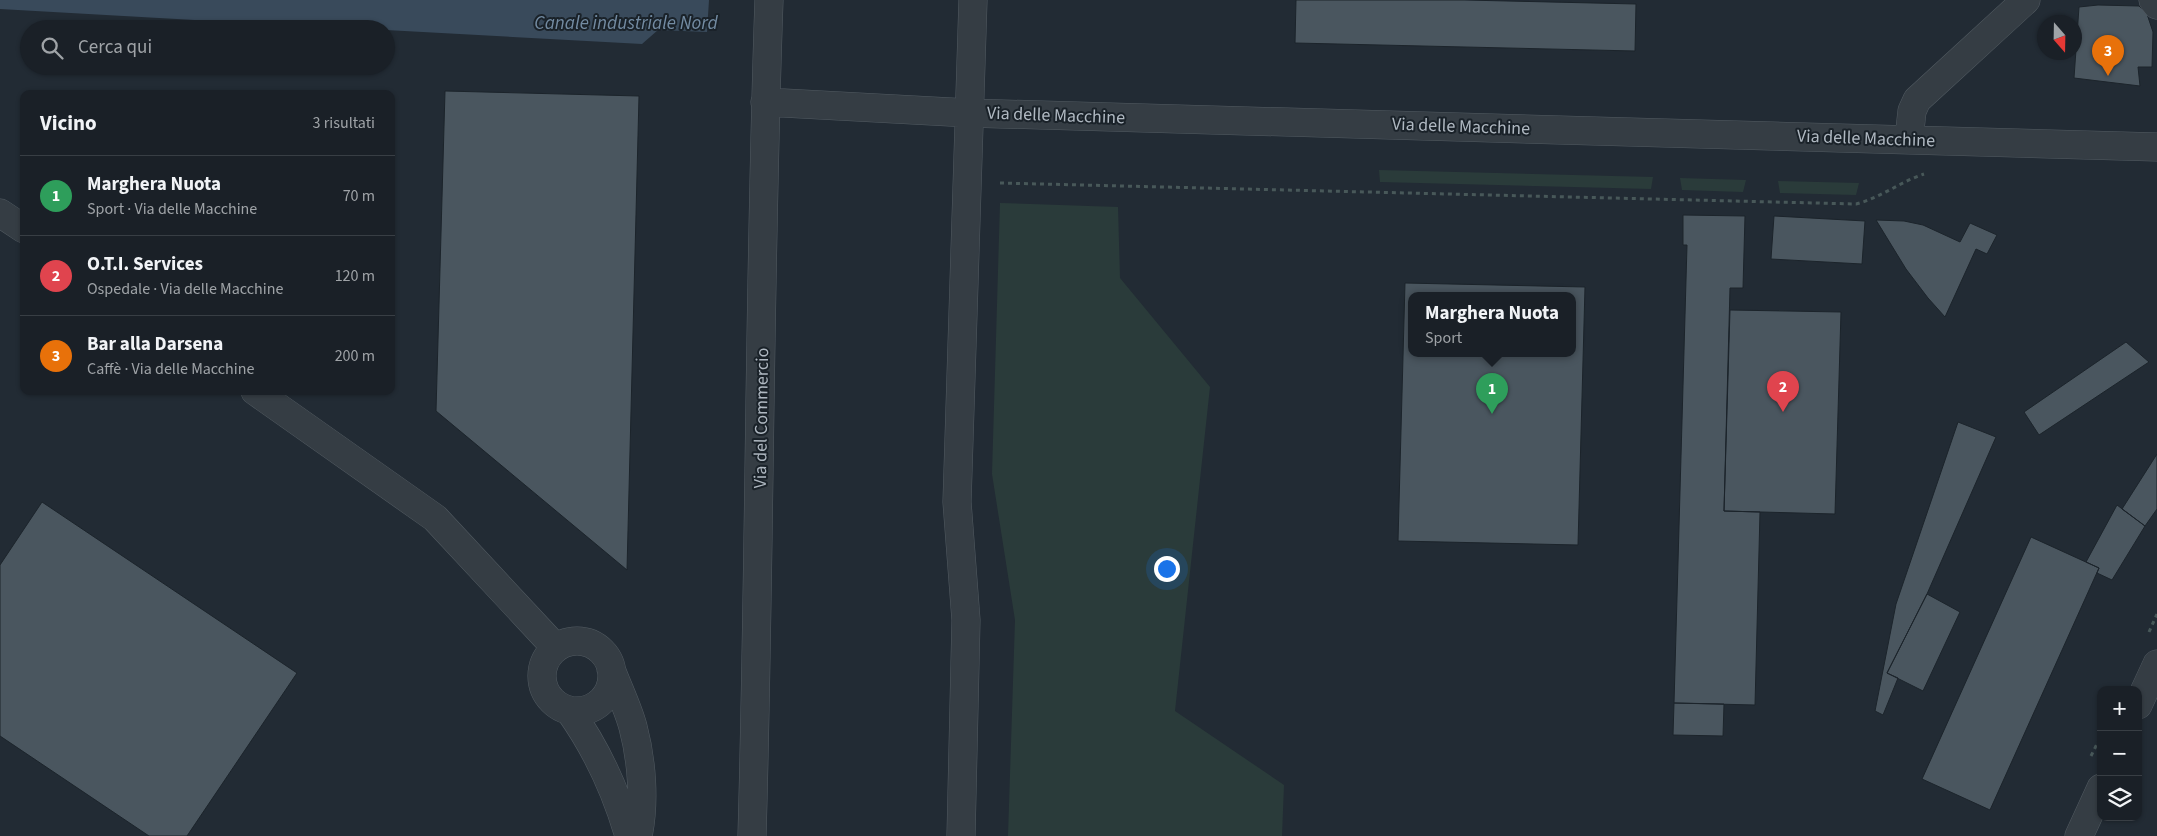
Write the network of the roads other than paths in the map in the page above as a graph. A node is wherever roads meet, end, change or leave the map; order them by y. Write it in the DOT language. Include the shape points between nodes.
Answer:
graph roads {
  1 [pos="768,0"];
  2 [pos="973,0"];
  3 [pos="2026,0"];
  4 [pos="2153,0"];
  5 [pos="2157,4"];
  6 [pos="765,102"];
  7 [pos="969,113"];
  8 [pos="1909,139"];
  9 [pos="2157,147"];
  10 [pos="0,213"];
  11 [pos="20,226"];
  12 [pos="261,395"];
  13 [pos="556,648"];
  14 [pos="2157,664"];
  15 [pos="611,669"];
  16 [pos="2142,696"];
  17 [pos="569,710"];
  18 [pos="2097,797"];
  19 [pos="628,836"];
  20 [pos="638,836"];
  21 [pos="752,836"];
  22 [pos="961,836"];
  23 [pos="2079,836"];
  1 -- 6 [label="street, Via del Commercio"];
  2 -- 7 [label="street"];
  3 -- 8 [label="street" via="1917,100 1912,111"];
  4 -- 5 [label="street"];
  6 -- 7 [label="street, Via delle Macchine"];
  6 -- 21 [label="street, Via del Commercio"];
  7 -- 8 [label="street, Via delle Macchine"];
  7 -- 22 [label="street" via="957,502 966,620"];
  8 -- 9 [label="street, Via delle Macchine"];
  10 -- 11 [label="street"];
  12 -- 13 [label="street" via="435,518"];
  13 -- 15 [label="street" via="577,641 588,643 602,654"];
  13 -- 17 [label="street" via="543,667 544,689 558,706"];
  14 -- 16 [label="street"];
  15 -- 17 [label="street" via="610,686 601,701 591,708"];
  15 -- 20 [label="street" via="635,737 641,775"];
  17 -- 19 [label="street" via="589,738 622,812"];
  18 -- 23 [label="street"];
}
